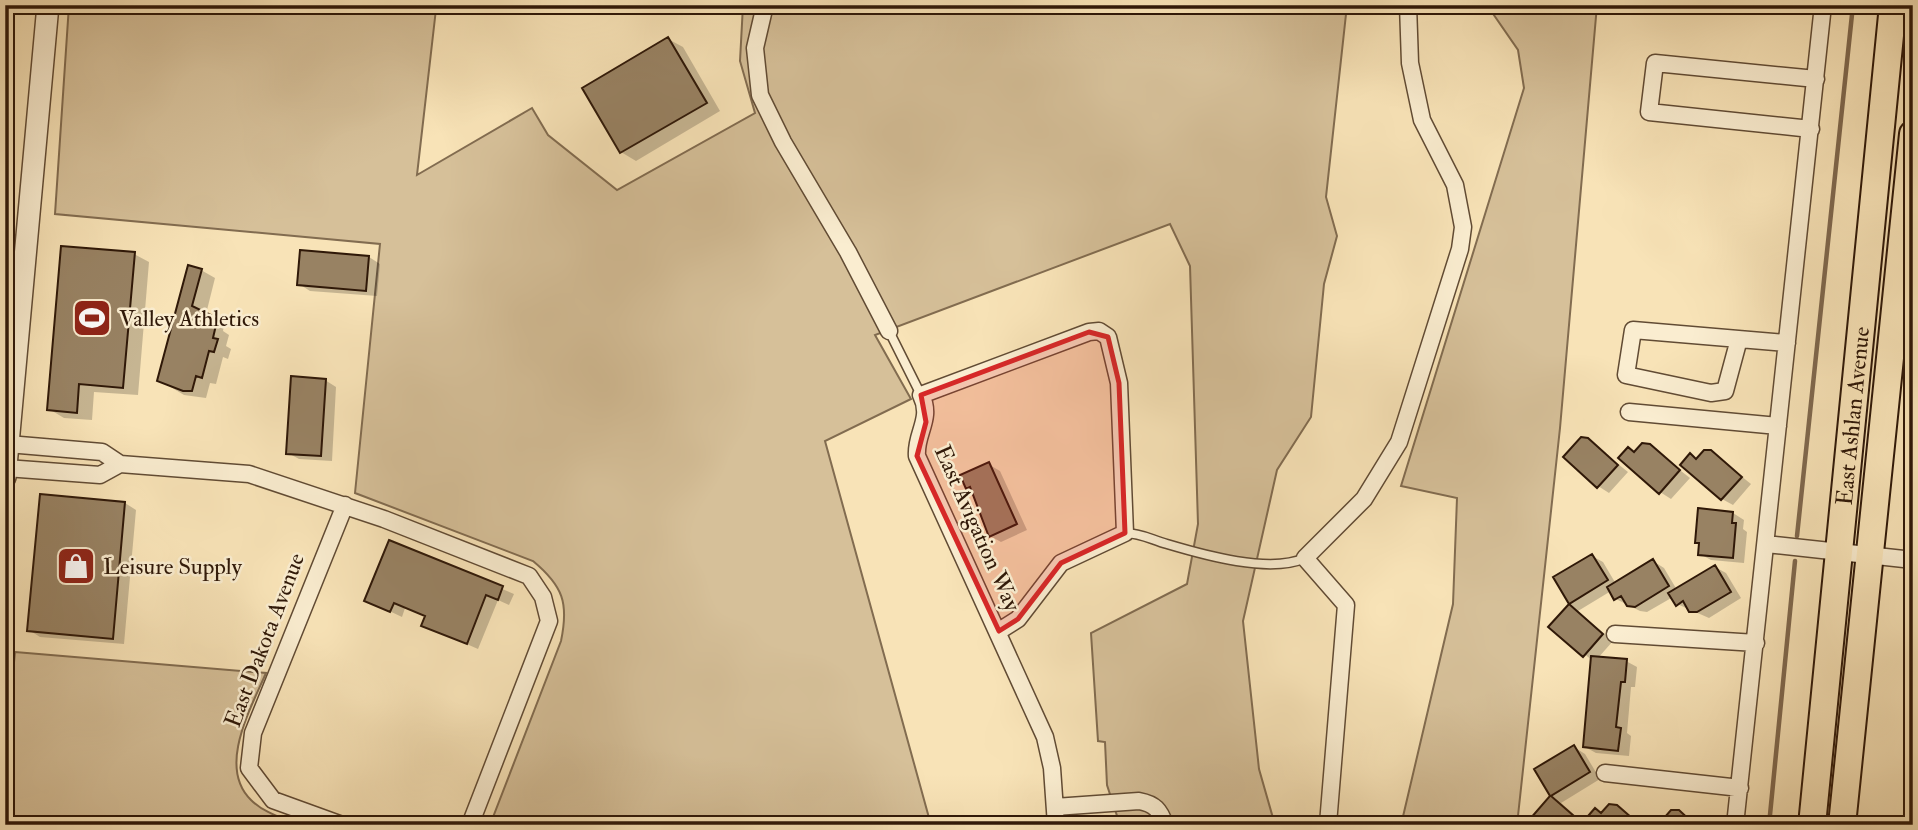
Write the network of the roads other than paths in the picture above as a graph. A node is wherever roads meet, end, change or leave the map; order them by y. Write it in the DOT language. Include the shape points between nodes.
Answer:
graph roads {
  1 [pos="48,5"];
  2 [pos="765,5"];
  3 [pos="1408,5"];
  4 [pos="1823,5"];
  5 [pos="1894,5"];
  6 [pos="1816,79"];
  7 [pos="1811,129"];
  8 [pos="1913,134"];
  9 [pos="889,331"];
  10 [pos="1739,339"];
  11 [pos="1787,344"];
  12 [pos="11,353"];
  13 [pos="921,395"];
  14 [pos="1629,412"];
  15 [pos="1778,426"];
  16 [pos="8,443"];
  17 [pos="120,464"];
  18 [pos="6,472"];
  19 [pos="345,505"];
  20 [pos="1125,533"];
  21 [pos="1766,544"];
  22 [pos="1840,552"];
  23 [pos="1870,557"];
  24 [pos="1305,558"];
  25 [pos="1913,560"];
  26 [pos="999,631"];
  27 [pos="1615,634"];
  28 [pos="1756,643"];
  29 [pos="1605,773"];
  30 [pos="1740,788"];
  31 [pos="1055,807"];
  32 [pos="1328,824"];
  33 [pos="342,825"];
  34 [pos="470,825"];
  35 [pos="1056,825"];
  36 [pos="1165,825"];
  37 [pos="1735,825"];
  38 [pos="1812,825"];
  39 [pos="1842,825"];
  1 -- 12 [label="street"];
  2 -- 9 [label="street, East Avigation Way" via="755,48 760,95"];
  3 -- 24 [label="street" via="1409,64 1422,120 1455,185 1462,216 1460,249 1399,442 1364,499"];
  4 -- 6 [label="street"];
  5 -- 22 [label="main road, East Ashlan Avenue"];
  6 -- 7 [label="street"];
  6 -- 7 [label="street" via="1655,63 1649,112"];
  7 -- 11 [label="street"];
  8 -- 23 [label="main road, East Ashlan Avenue"];
  9 -- 13 [label="lane, East Avigation Way"];
  10 -- 10 [label="street" via="1633,330 1626,375 1712,393 1726,391"];
  10 -- 11 [label="street"];
  11 -- 15 [label="street"];
  12 -- 16 [label="street"];
  13 -- 20 [label="street" via="1100,331 1108,337 1119,383"];
  13 -- 26 [label="street, East Avigation Way" via="927,406 926,422 916,446 917,456"];
  14 -- 15 [label="street"];
  15 -- 21 [label="street"];
  16 -- 17 [label="street" via="102,452"];
  16 -- 18 [label="street"];
  17 -- 18 [label="street" via="100,475"];
  17 -- 19 [label="street" via="249,474"];
  19 -- 33 [label="street, East Dakota Avenue" via="253,733 249,768 273,800"];
  19 -- 34 [label="street" via="529,576 543,597 549,621"];
  20 -- 24 [label="lane" via="1262,564"];
  20 -- 26 [label="street, East Avigation Way" via="1060,563 1017,619"];
  21 -- 22 [label="street"];
  21 -- 28 [label="street"];
  22 -- 23 [label="street"];
  22 -- 38 [label="main road, East Ashlan Avenue"];
  23 -- 25 [label="street"];
  23 -- 39 [label="main road, East Ashlan Avenue"];
  24 -- 32 [label="street" via="1346,606"];
  26 -- 31 [label="street" via="1050,752"];
  27 -- 28 [label="street"];
  28 -- 30 [label="street"];
  29 -- 30 [label="street"];
  30 -- 37 [label="street"];
  31 -- 35 [label="street"];
  31 -- 36 [label="street" via="1139,801 1152,804"];
}
